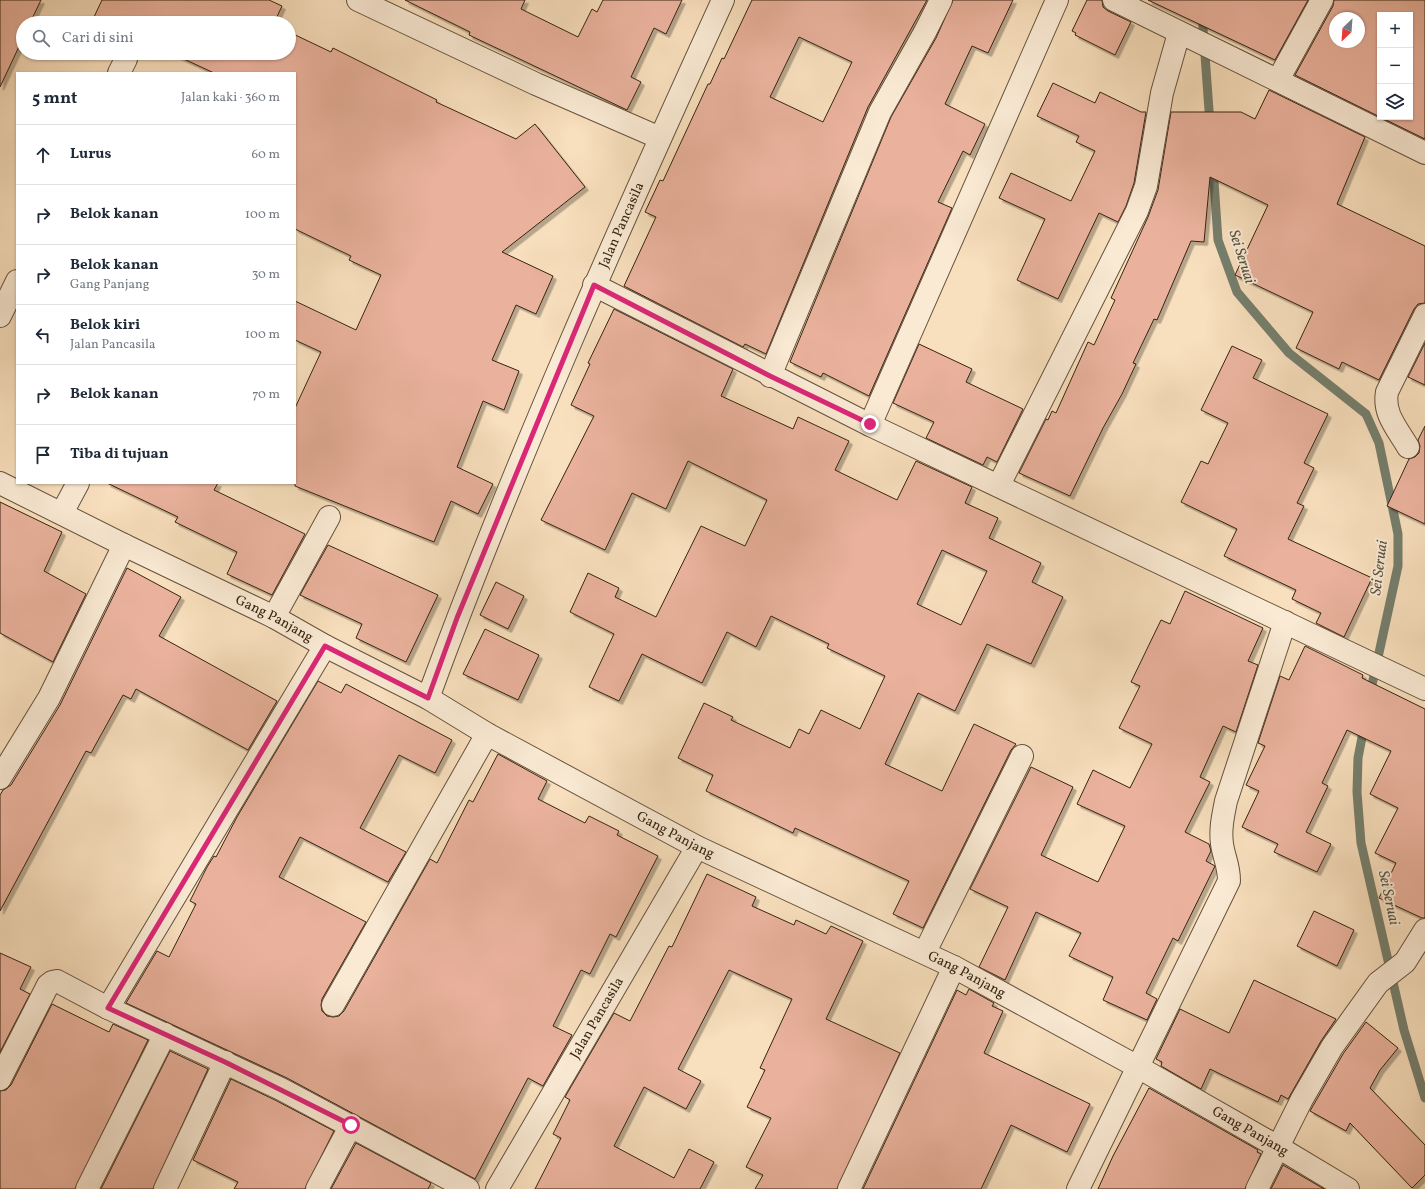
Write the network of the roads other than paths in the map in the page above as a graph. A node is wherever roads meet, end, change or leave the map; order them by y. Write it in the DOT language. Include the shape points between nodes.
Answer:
graph roads {
  1 [pos="358,0"];
  2 [pos="723,0"];
  3 [pos="941,0"];
  4 [pos="1056,0"];
  5 [pos="1114,0"];
  6 [pos="1322,0"];
  7 [pos="1184,36"];
  8 [pos="1278,80"];
  9 [pos="660,138"];
  10 [pos="1425,153"];
  11 [pos="16,283"];
  12 [pos="594,285"];
  13 [pos="1425,315"];
  14 [pos="0,316"];
  15 [pos="770,376"];
  16 [pos="870,424"];
  17 [pos="1408,447"];
  18 [pos="0,483"];
  19 [pos="77,484"];
  20 [pos="999,485"];
  21 [pos="62,513"];
  22 [pos="329,516"];
  23 [pos="124,546"];
  24 [pos="274,617"];
  25 [pos="1285,622"];
  26 [pos="325,646"];
  27 [pos="1425,689"];
  28 [pos="428,698"];
  29 [pos="487,734"];
  30 [pos="1022,756"];
  31 [pos="0,778"];
  32 [pos="697,847"];
  33 [pos="1425,930"];
  34 [pos="925,952"];
  35 [pos="954,967"];
  36 [pos="333,1005"];
  37 [pos="108,1008"];
  38 [pos="165,1034"];
  39 [pos="225,1062"];
  40 [pos="1138,1067"];
  41 [pos="0,1079"];
  42 [pos="351,1125"];
  43 [pos="1278,1147"];
  44 [pos="87,1189"];
  45 [pos="165,1189"];
  46 [pos="317,1189"];
  47 [pos="468,1189"];
  48 [pos="498,1189"];
  49 [pos="849,1189"];
  50 [pos="1078,1189"];
  51 [pos="1257,1189"];
  52 [pos="1348,1189"];
  1 -- 9 [label="street" via="536,84"];
  2 -- 9 [label="street, Jalan Pancasila"];
  3 -- 15 [label="street" via="926,32 880,112"];
  4 -- 16 [label="street"];
  5 -- 7 [label="street"];
  6 -- 8 [label="street"];
  7 -- 8 [label="street"];
  7 -- 20 [label="street" via="1162,93 1146,186 1137,211"];
  8 -- 10 [label="street"];
  9 -- 12 [label="street, Jalan Pancasila"];
  11 -- 14 [label="street"];
  12 -- 15 [label="street"];
  12 -- 28 [label="street, Jalan Pancasila" via="457,618"];
  13 -- 17 [label="street" via="1387,392 1387,412"];
  15 -- 16 [label="street"];
  16 -- 20 [label="street"];
  18 -- 21 [label="street, Gang Panjang"];
  19 -- 21 [label="street"];
  20 -- 25 [label="street"];
  21 -- 23 [label="street, Gang Panjang"];
  22 -- 24 [label="street"];
  23 -- 24 [label="street, Gang Panjang"];
  23 -- 31 [label="street" via="49,698"];
  24 -- 26 [label="street, Gang Panjang"];
  25 -- 27 [label="street"];
  25 -- 40 [label="street" via="1225,807 1221,826 1222,846 1229,867 1229,881"];
  26 -- 28 [label="street, Gang Panjang"];
  26 -- 37 [label="street"];
  28 -- 29 [label="street, Gang Panjang"];
  29 -- 32 [label="street, Gang Panjang"];
  29 -- 36 [label="street"];
  30 -- 34 [label="street"];
  32 -- 34 [label="street, Gang Panjang"];
  32 -- 48 [label="street, Jalan Pancasila"];
  33 -- 43 [label="street" via="1405,962 1378,983 1332,1047"];
  34 -- 35 [label="street, Gang Panjang"];
  35 -- 40 [label="street, Gang Panjang"];
  35 -- 49 [label="street"];
  37 -- 38 [label="street"];
  37 -- 41 [label="street" via="64,984 52,982 48,985"];
  38 -- 39 [label="street"];
  38 -- 44 [label="street"];
  39 -- 42 [label="street"];
  39 -- 45 [label="street"];
  40 -- 43 [label="street, Gang Panjang"];
  40 -- 50 [label="street"];
  42 -- 46 [label="street"];
  42 -- 47 [label="street"];
  43 -- 51 [label="street"];
  43 -- 52 [label="street, Gang Panjang"];
}
